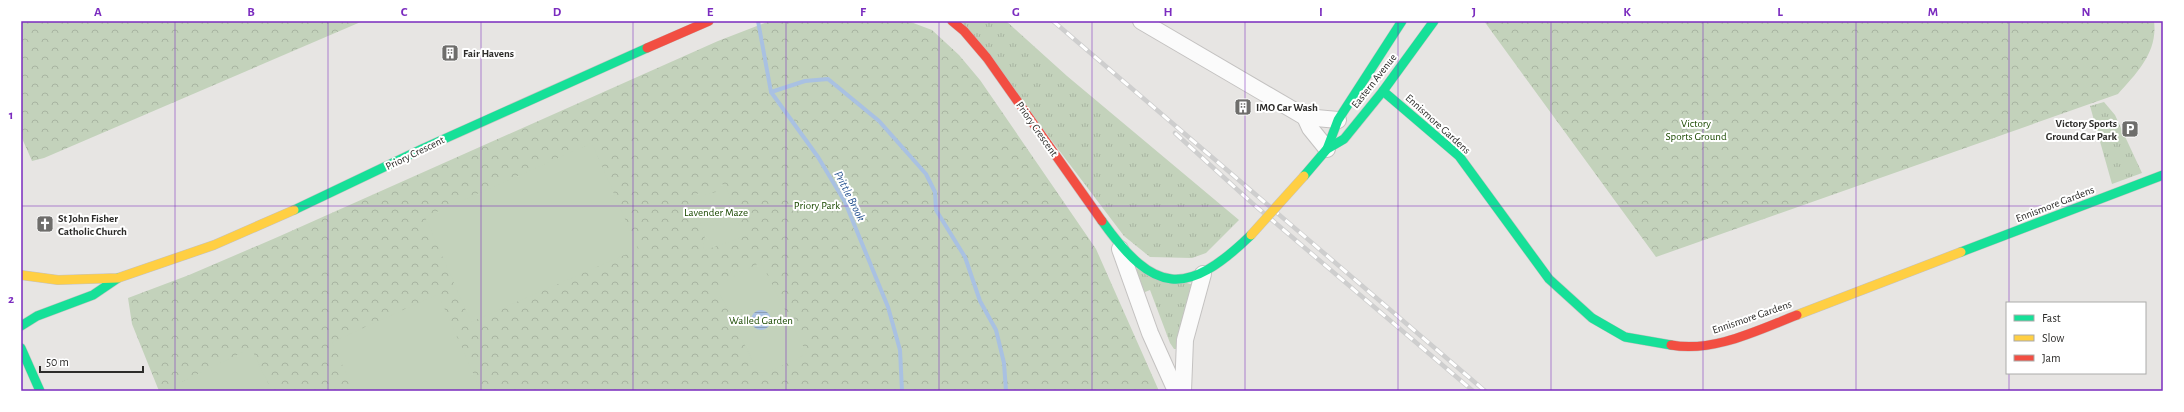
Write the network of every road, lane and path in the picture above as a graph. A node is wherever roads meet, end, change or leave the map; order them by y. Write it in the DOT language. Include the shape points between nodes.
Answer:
graph roads {
  1 [pos="708,21"];
  2 [pos="952,21"];
  3 [pos="1141,21"];
  4 [pos="1402,21"];
  5 [pos="1434,21"];
  6 [pos="1383,91"];
  7 [pos="1305,117"];
  8 [pos="1338,120"];
  9 [pos="1327,149"];
  10 [pos="2163,175"];
  11 [pos="1251,235"];
  12 [pos="1117,242"];
  13 [pos="1203,274"];
  14 [pos="21,275"];
  15 [pos="118,278"];
  16 [pos="21,326"];
  17 [pos="21,348"];
  18 [pos="40,391"];
  19 [pos="1176,391"];
  20 [pos="1183,391"];
  1 -- 15 [label="main road, Priory Crescent" via="553,89 313,202 214,245"];
  2 -- 12 [label="main road, Priory Crescent" via="987,58"];
  3 -- 7 [label="street"];
  4 -- 8 [label="main road, Eastern Avenue"];
  5 -- 6 [label="main road, Eastern Avenue"];
  6 -- 9 [label="main road, Eastern Avenue" via="1344,139"];
  6 -- 10 [label="main road, Ennismore Gardens" via="1459,156 1549,279 1592,318 1624,337 1681,347 1709,345 1754,331"];
  7 -- 8 [label="street"];
  7 -- 9 [label="street" via="1310,128"];
  8 -- 9 [label="main road, Eastern Avenue"];
  9 -- 11 [label="main road, Eastern Avenue, bridge"];
  11 -- 13 [label="main road, Priory Crescent" via="1229,257"];
  12 -- 13 [label="main road, Priory Crescent" via="1136,263 1156,275 1175,279"];
  12 -- 19 [label="street, Priory Crescent" via="1150,333"];
  13 -- 20 [label="street" via="1184,340"];
  14 -- 15 [label="main road, Priory Crescent" via="58,280"];
  15 -- 16 [label="main road, Priory Crescent" via="93,295 37,316"];
  17 -- 18 [label="main road"];
}
